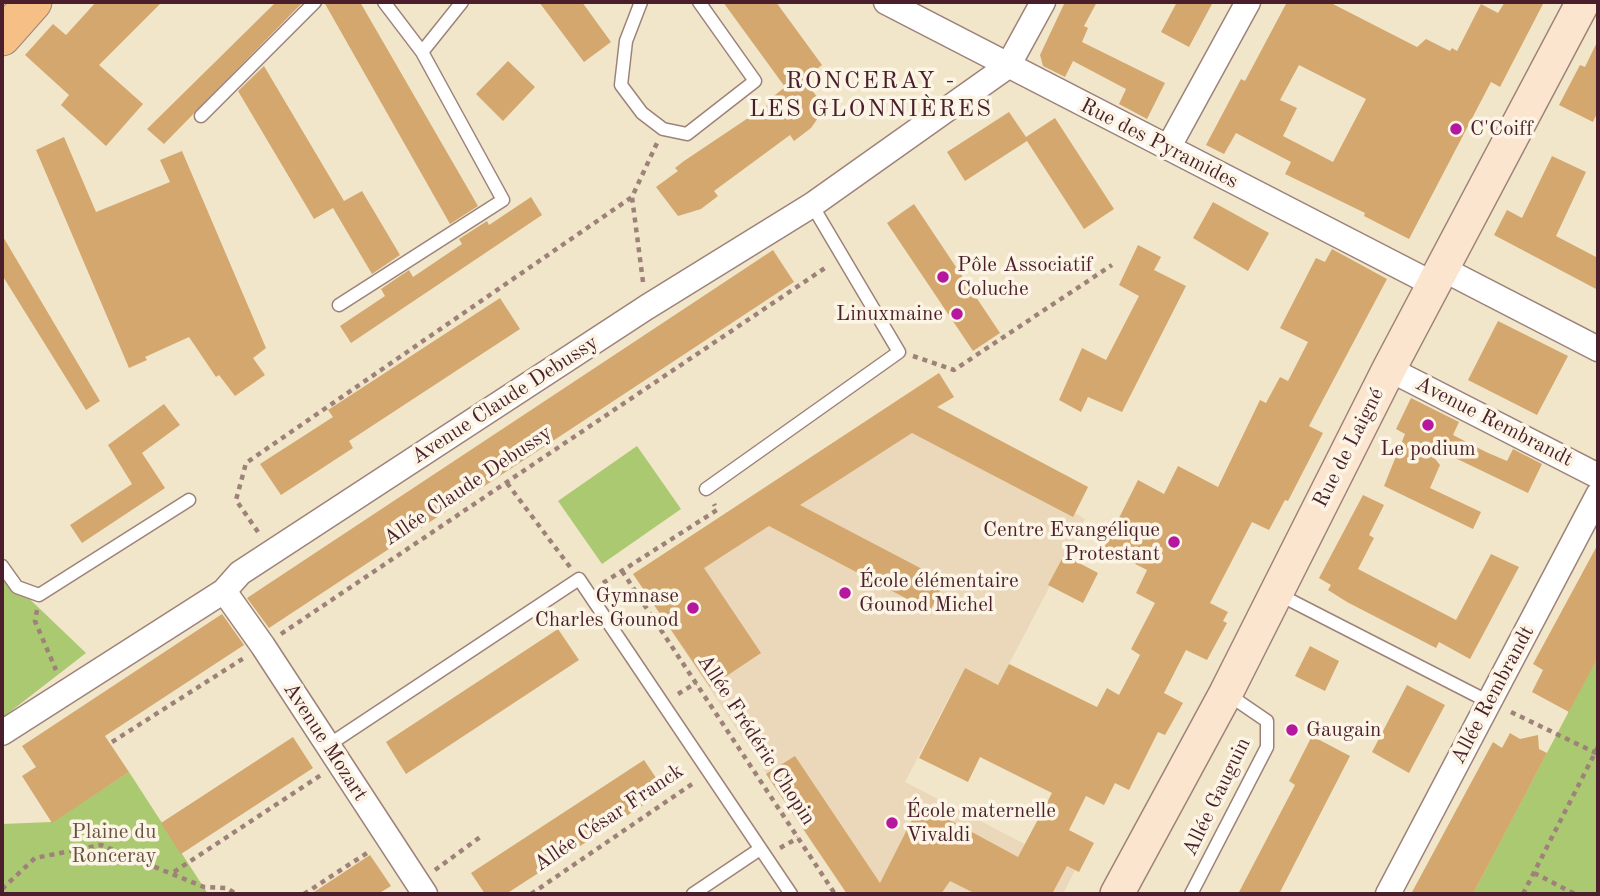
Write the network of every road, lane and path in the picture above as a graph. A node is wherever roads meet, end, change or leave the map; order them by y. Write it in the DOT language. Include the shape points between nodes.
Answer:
graph roads {
  1 [pos="33,2"];
  2 [pos="315,2"];
  3 [pos="384,2"];
  4 [pos="462,2"];
  5 [pos="641,2"];
  6 [pos="699,2"];
  7 [pos="886,2"];
  8 [pos="1043,2"];
  9 [pos="1248,2"];
  10 [pos="1583,2"];
  11 [pos="2,37"];
  12 [pos="422,52"];
  13 [pos="1008,66"];
  14 [pos="201,116"];
  15 [pos="663,129"];
  16 [pos="1168,148"];
  17 [pos="632,197"];
  18 [pos="812,205"];
  19 [pos="842,257"];
  20 [pos="1112,265"];
  21 [pos="1437,276"];
  22 [pos="339,304"];
  23 [pos="647,307"];
  24 [pos="1598,349"];
  25 [pos="899,352"];
  26 [pos="1389,369"];
  27 [pos="1598,475"];
  28 [pos="507,483"];
  29 [pos="706,489"];
  30 [pos="1598,495"];
  31 [pos="189,500"];
  32 [pos="272,553"];
  33 [pos="2,566"];
  34 [pos="622,571"];
  35 [pos="579,579"];
  36 [pos="224,591"];
  37 [pos="1275,593"];
  38 [pos="39,595"];
  39 [pos="263,646"];
  40 [pos="65,692"];
  41 [pos="1226,693"];
  42 [pos="1489,702"];
  43 [pos="2,733"];
  44 [pos="112,742"];
  45 [pos="1598,747"];
  46 [pos="1596,753"];
  47 [pos="333,755"];
  48 [pos="708,774"];
  49 [pos="482,835"];
  50 [pos="388,839"];
  51 [pos="760,849"];
  52 [pos="174,872"];
  53 [pos="1534,873"];
  54 [pos="421,888"];
  55 [pos="2,889"];
  56 [pos="236,894"];
  57 [pos="304,894"];
  58 [pos="531,894"];
  59 [pos="694,894"];
  60 [pos="791,894"];
  61 [pos="835,894"];
  62 [pos="1117,894"];
  63 [pos="1191,894"];
  64 [pos="1388,894"];
  65 [pos="1523,894"];
  66 [pos="1575,894"];
  1 -- 11 [label="main road"];
  2 -- 14 [label="lane"];
  3 -- 12 [label="lane"];
  4 -- 12 [label="lane"];
  5 -- 15 [label="lane" via="626,41 621,85 642,113"];
  6 -- 15 [label="lane" via="755,81 687,134"];
  7 -- 13 [label="street, Rue des Pyramides"];
  8 -- 13 [label="street"];
  9 -- 16 [label="street"];
  10 -- 21 [label="street, Rue de Laigné"];
  12 -- 22 [label="lane" via="503,200"];
  13 -- 16 [label="street, Rue des Pyramides"];
  13 -- 18 [label="street, Avenue Claude Debussy"];
  15 -- 17 [label="path"];
  16 -- 21 [label="street, Rue des Pyramides"];
  17 -- 23 [label="path"];
  17 -- 32 [label="path" via="246,463 236,500"];
  18 -- 19 [label="lane"];
  18 -- 23 [label="street, Avenue Claude Debussy"];
  19 -- 25 [label="lane"];
  19 -- 28 [label="path, Allée Claude Debussy"];
  20 -- 25 [label="path" via="954,370"];
  21 -- 24 [label="street"];
  21 -- 26 [label="street, Rue de Laigné"];
  23 -- 32 [label="street, Avenue Claude Debussy"];
  25 -- 29 [label="lane"];
  26 -- 27 [label="street, Avenue Rembrandt"];
  26 -- 37 [label="street, Rue de Laigné"];
  28 -- 35 [label="path"];
  28 -- 39 [label="path, Allée Claude Debussy"];
  29 -- 34 [label="path" via="717,510"];
  30 -- 42 [label="street, Allée Rembrandt"];
  31 -- 38 [label="lane"];
  32 -- 36 [label="street, Avenue Claude Debussy" via="240,573"];
  33 -- 38 [label="lane" via="17,587"];
  34 -- 35 [label="path" via="603,583 593,571"];
  34 -- 61 [label="path, Allée Frédéric Chopin"];
  35 -- 47 [label="lane"];
  35 -- 48 [label="lane"];
  36 -- 39 [label="street, Avenue Mozart"];
  36 -- 40 [label="street, Avenue Claude Debussy"];
  37 -- 41 [label="street, Rue de Laigné"];
  37 -- 42 [label="lane"];
  38 -- 40 [label="path" via="36,621"];
  39 -- 44 [label="path, Allée Claude Debussy"];
  39 -- 47 [label="street, Avenue Mozart"];
  40 -- 43 [label="street, Avenue Claude Debussy"];
  41 -- 62 [label="street, Rue de Laigné"];
  41 -- 63 [label="lane, Allée Gauguin" via="1267,721 1267,747"];
  42 -- 46 [label="path"];
  42 -- 64 [label="street, Allée Rembrandt"];
  45 -- 46 [label="path"];
  46 -- 53 [label="path"];
  47 -- 50 [label="street, Avenue Mozart"];
  47 -- 52 [label="path"];
  48 -- 51 [label="lane"];
  48 -- 58 [label="path, Allée César Franck"];
  49 -- 54 [label="path"];
  50 -- 54 [label="street, Avenue Mozart"];
  50 -- 57 [label="path"];
  51 -- 59 [label="lane"];
  51 -- 60 [label="lane"];
  52 -- 55 [label="path" via="100,845 35,858"];
  52 -- 56 [label="path" via="204,887 227,888"];
  53 -- 65 [label="path"];
  53 -- 66 [label="path"];
}
